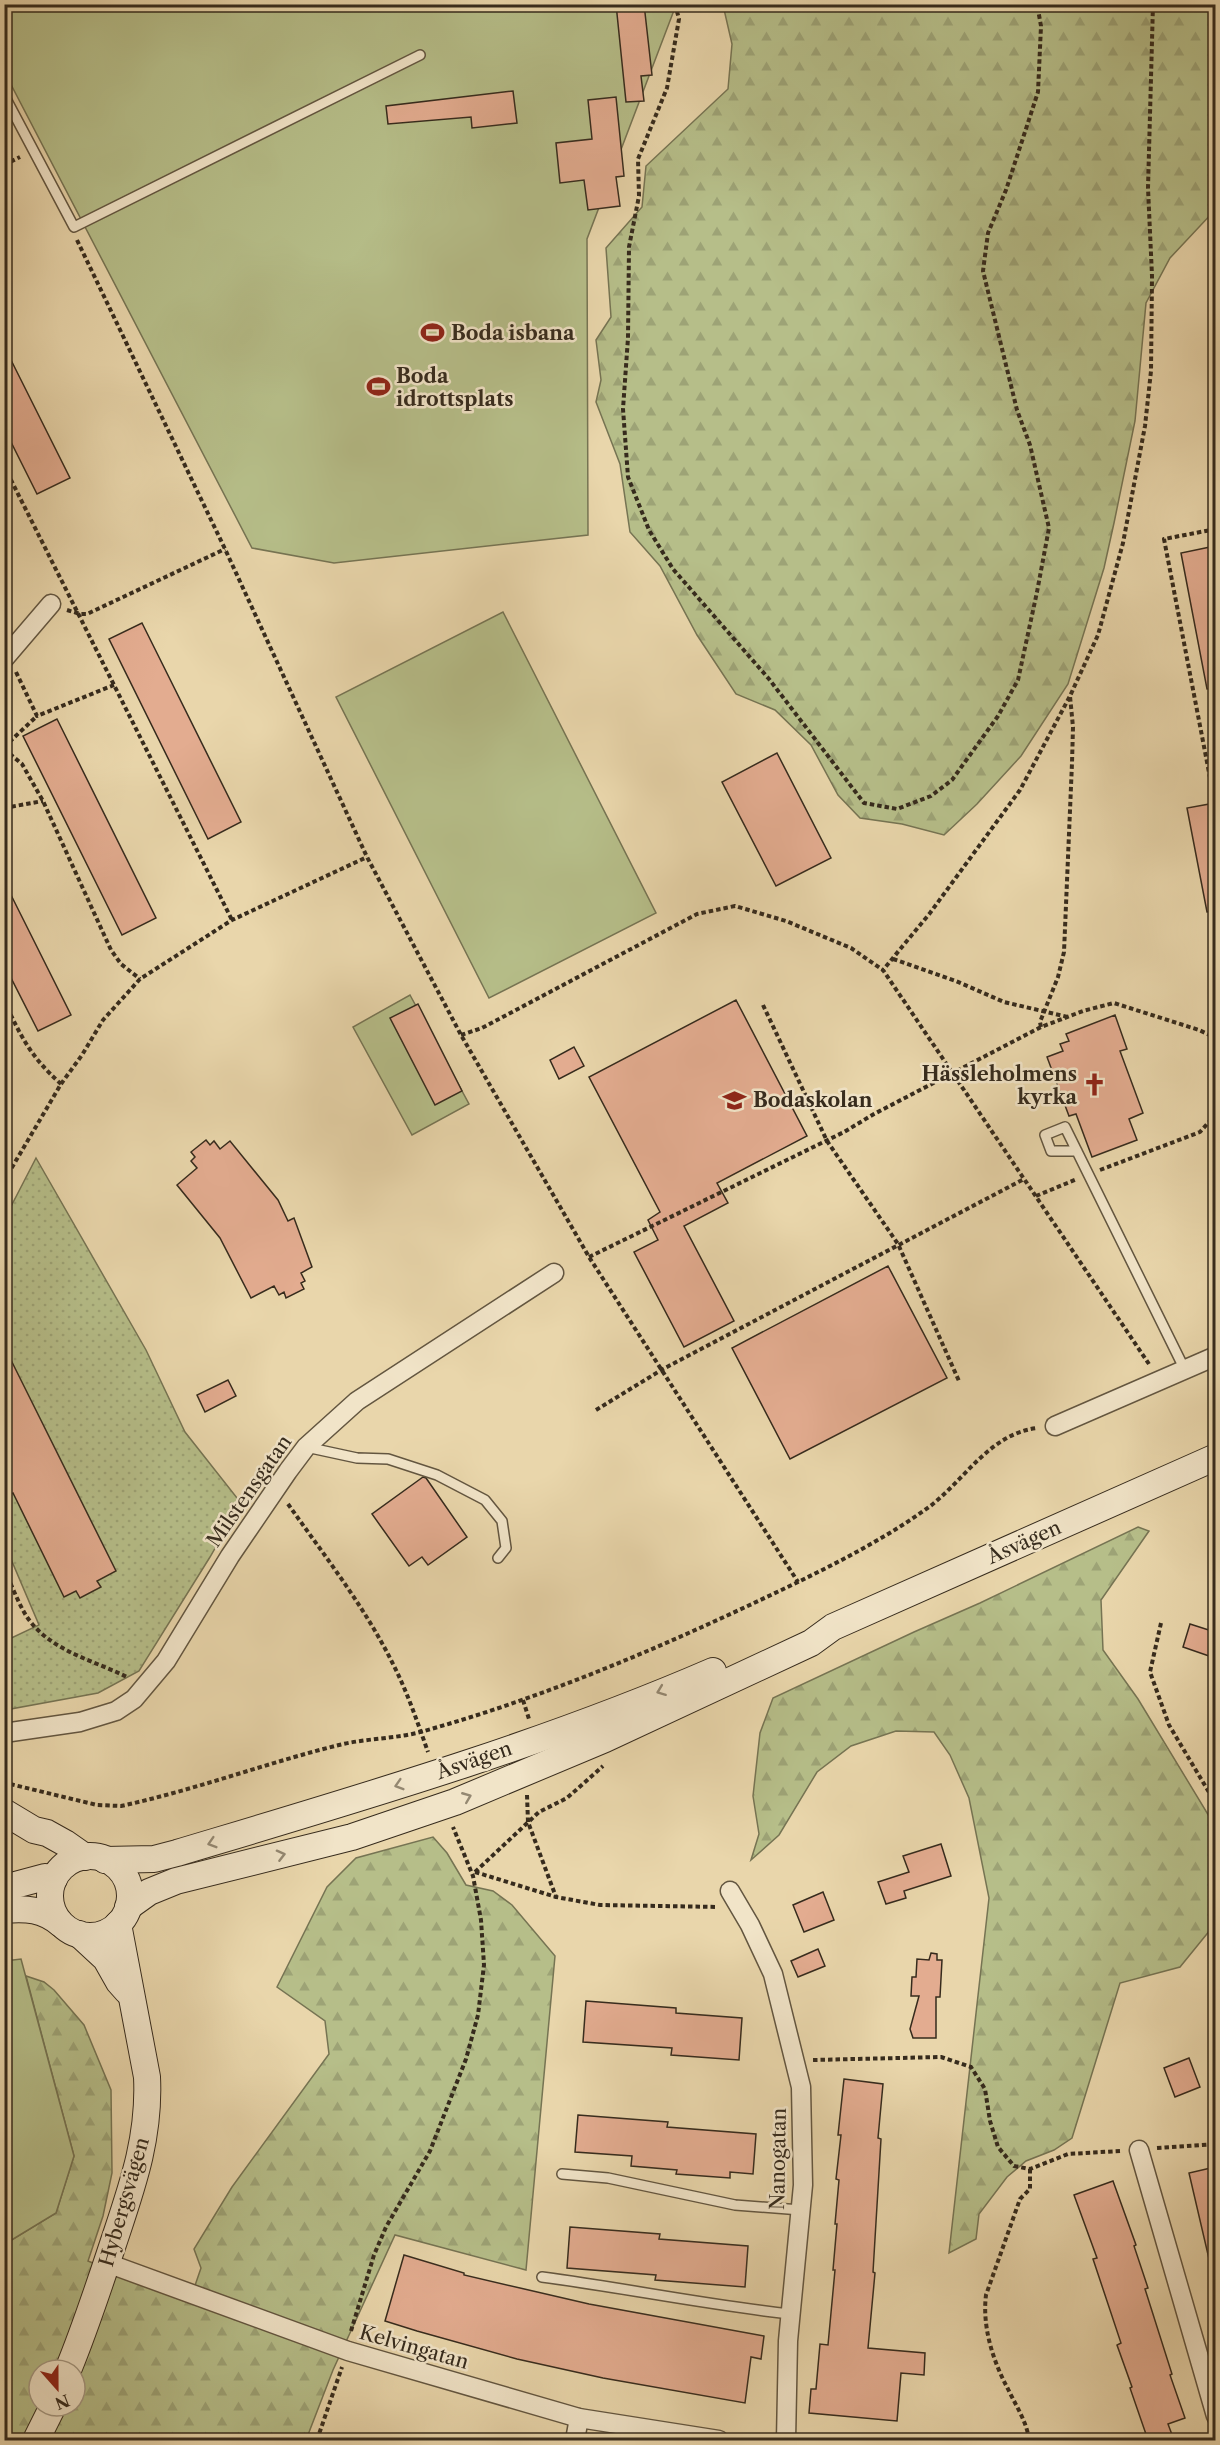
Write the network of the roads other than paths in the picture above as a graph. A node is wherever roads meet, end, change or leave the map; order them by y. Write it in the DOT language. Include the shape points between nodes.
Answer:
graph roads {
  1 [pos="420,55"];
  2 [pos="4,95"];
  3 [pos="51,604"];
  4 [pos="6,657"];
  5 [pos="1077,1151"];
  6 [pos="554,1273"];
  7 [pos="1215,1356"];
  8 [pos="1185,1370"];
  9 [pos="1055,1426"];
  10 [pos="306,1448"];
  11 [pos="1215,1457"];
  12 [pos="498,1558"];
  13 [pos="833,1627"];
  14 [pos="4,1733"];
  15 [pos="4,1812"];
  16 [pos="34,1830"];
  17 [pos="95,1858"];
  18 [pos="55,1877"];
  19 [pos="4,1887"];
  20 [pos="730,1891"];
  21 [pos="4,1910"];
  22 [pos="123,1916"];
  23 [pos="70,1929"];
  24 [pos="130,1994"];
  25 [pos="1139,2150"];
  26 [pos="562,2174"];
  27 [pos="801,2210"];
  28 [pos="107,2263"];
  29 [pos="542,2277"];
  30 [pos="790,2314"];
  31 [pos="72,2358"];
  32 [pos="1215,2416"];
  33 [pos="47,2418"];
  34 [pos="579,2418"];
  35 [pos="36,2440"];
  36 [pos="575,2440"];
  37 [pos="719,2440"];
  38 [pos="786,2440"];
  1 -- 2 [label="lane" via="74,227"];
  3 -- 4 [label="street"];
  5 -- 8 [label="lane"];
  6 -- 10 [label="street, Milstensgatan" via="357,1401"];
  7 -- 8 [label="street"];
  8 -- 9 [label="street"];
  10 -- 12 [label="lane" via="414,1466 485,1500 502,1521 506,1548"];
  10 -- 14 [label="street, Milstensgatan" via="230,1556 166,1661 134,1699 116,1711 80,1722"];
  11 -- 13 [label="street, Åsvägen"];
  13 -- 17 [label="street, Åsvägen, one-way" via="807,1630 691,1680 446,1771 177,1853 154,1858"];
  22 -- 13 [label="street, Åsvägen, one-way" via="149,1892 176,1881 352,1837 516,1778 811,1643"];
  15 -- 16 [label="street"];
  16 -- 17 [label="street"];
  16 -- 18 [label="street"];
  17 -- 18 [label="street" via="66,1864"];
  17 -- 22 [label="street" via="116,1866 124,1876 129,1888"];
  18 -- 19 [label="street"];
  18 -- 23 [label="street" via="50,1899 54,1912"];
  20 -- 27 [label="street, Nanogatan" via="773,1974 801,2087"];
  21 -- 23 [label="street" via="37,1910"];
  22 -- 23 [label="street" via="103,1934"];
  22 -- 24 [label="street, Hybergsvägen"];
  23 -- 24 [label="street, Hybergsvägen" via="106,1959"];
  24 -- 28 [label="street, Hybergsvägen" via="147,2077 147,2119 138,2168"];
  25 -- 32 [label="street"];
  26 -- 27 [label="lane" via="608,2178 735,2205"];
  27 -- 30 [label="street, Nanogatan"];
  28 -- 31 [label="street, Hybergsvägen"];
  28 -- 34 [label="street, Kelvingatan" via="348,2351"];
  29 -- 30 [label="lane" via="714,2306"];
  30 -- 38 [label="street, Nanogatan"];
  33 -- 35 [label="street"];
  34 -- 36 [label="street"];
  34 -- 37 [label="street, Kelvingatan"];
}
